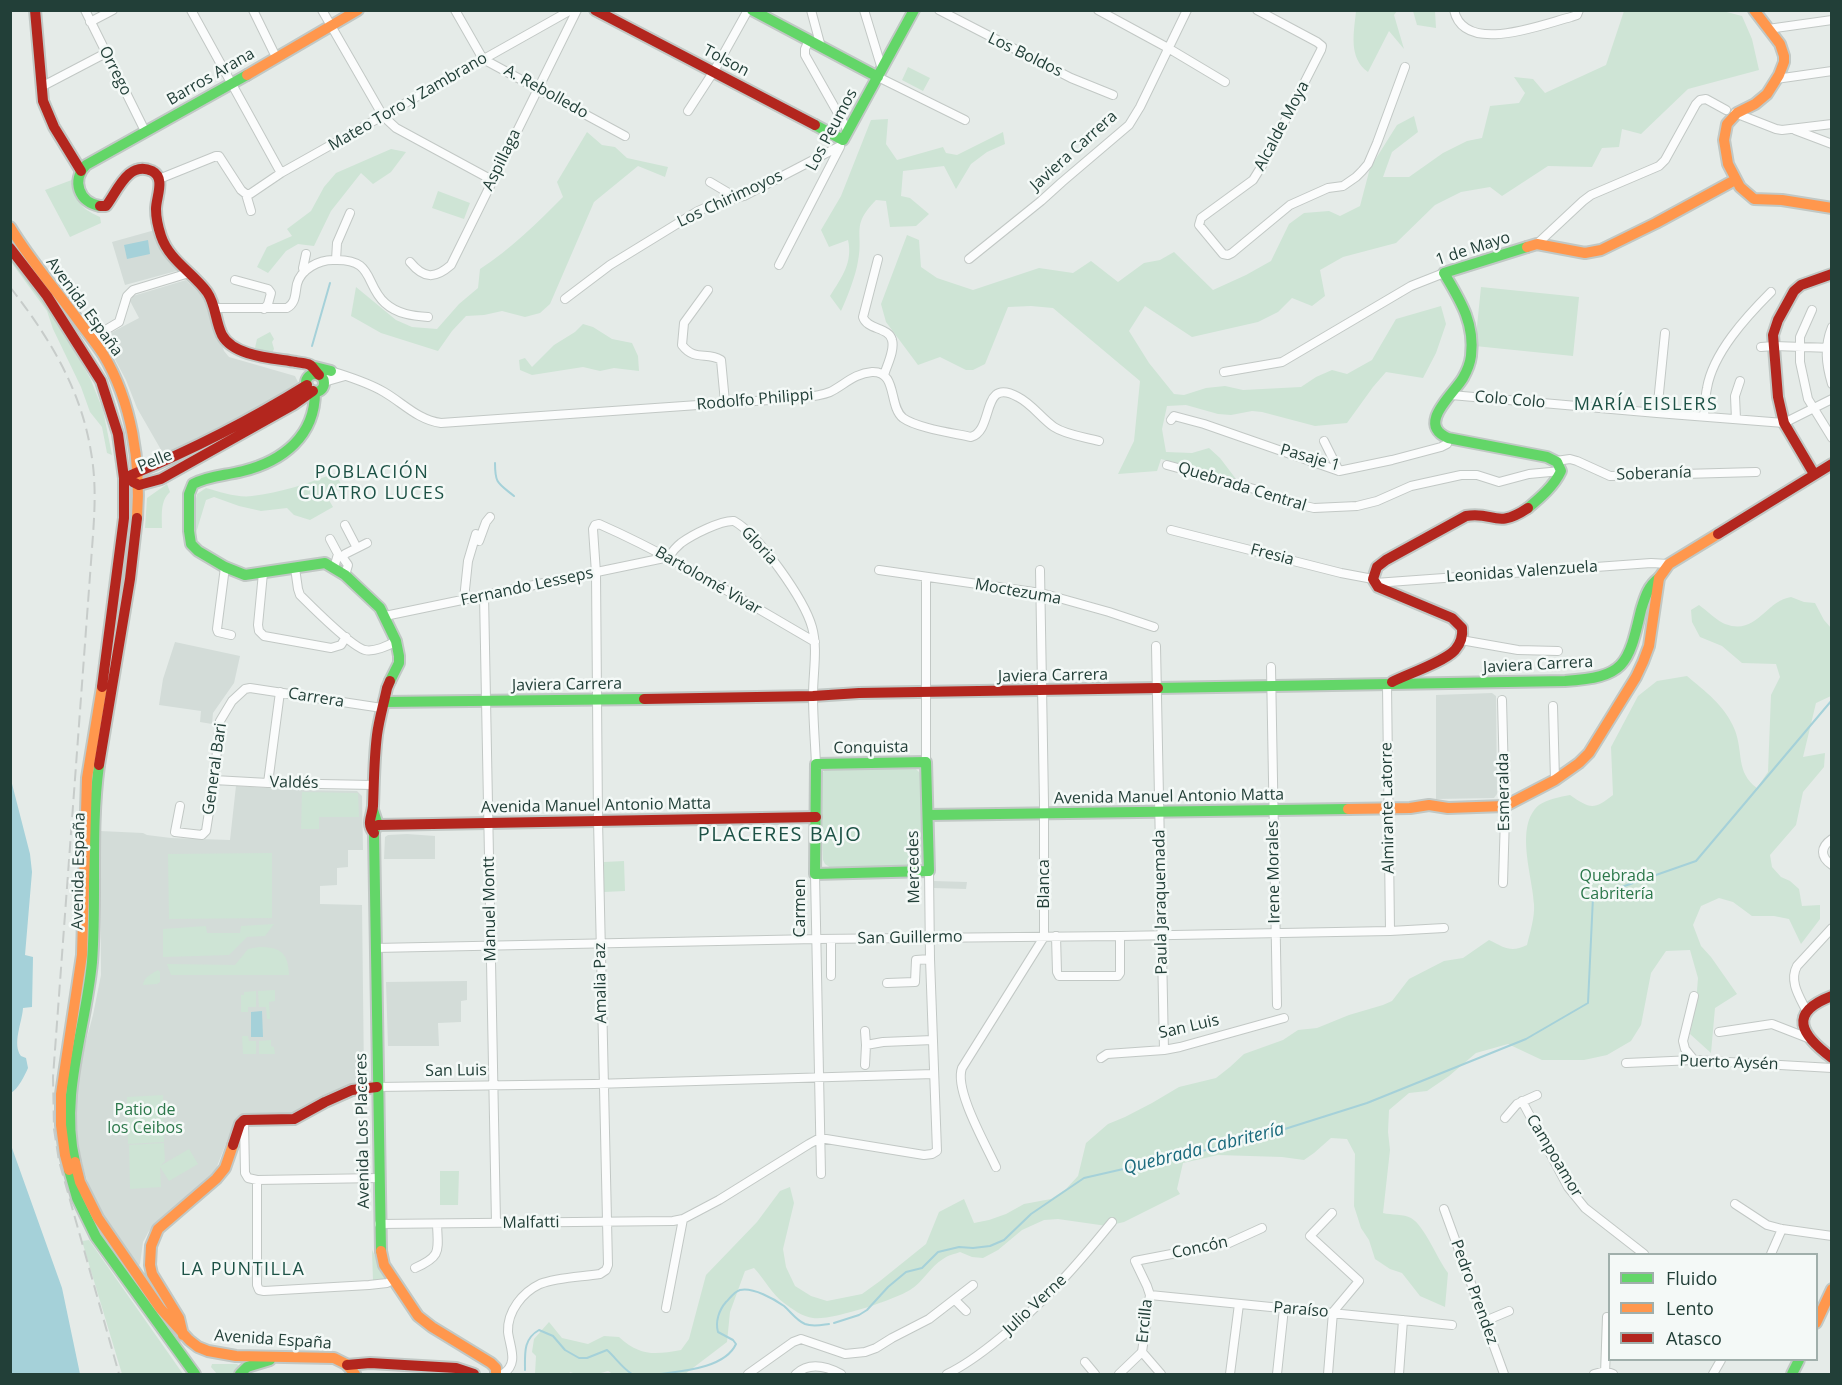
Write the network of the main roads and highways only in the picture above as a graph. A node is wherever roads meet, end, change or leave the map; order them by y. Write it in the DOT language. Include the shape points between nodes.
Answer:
graph roads {
  1 [pos="35,10"];
  2 [pos="358,10"];
  3 [pos="595,10"];
  4 [pos="750,10"];
  5 [pos="914,10"];
  6 [pos="1754,10"];
  7 [pos="880,73"];
  8 [pos="844,139"];
  9 [pos="81,171"];
  10 [pos="1735,180"];
  11 [pos="1832,208"];
  12 [pos="10,227"];
  13 [pos="10,248"];
  14 [pos="1832,274"];
  15 [pos="291,363"];
  16 [pos="318,382"];
  17 [pos="293,405"];
  18 [pos="309,422"];
  19 [pos="1832,464"];
  20 [pos="138,472"];
  21 [pos="1814,474"];
  22 [pos="124,478"];
  23 [pos="139,485"];
  24 [pos="1659,578"];
  25 [pos="1653,617"];
  26 [pos="1637,624"];
  27 [pos="1387,685"];
  28 [pos="383,705"];
  29 [pos="926,762"];
  30 [pos="816,764"];
  31 [pos="928,815"];
  32 [pos="816,817"];
  33 [pos="376,829"];
  34 [pos="815,874"];
  35 [pos="1832,996"];
  36 [pos="1832,1058"];
  37 [pos="377,1087"];
  38 [pos="1832,1289"];
  39 [pos="1818,1319"];
  40 [pos="183,1336"];
  41 [pos="277,1357"];
  42 [pos="348,1365"];
  43 [pos="371,1369"];
  44 [pos="195,1374"];
  45 [pos="240,1374"];
  46 [pos="356,1374"];
  47 [pos="474,1374"];
  48 [pos="496,1374"];
  1 -- 9 [label="main road" via="43,100 54,127"];
  2 -- 9 [label="main road, Barros Arana" via="101,155"];
  3 -- 8 [label="main road, Tolson"];
  4 -- 7 [label="main road"];
  5 -- 7 [label="main road, Los Peumos"];
  6 -- 10 [label="main road" via="1784,54 1782,67 1764,97 1730,112 1724,147"];
  7 -- 8 [label="main road, Los Peumos"];
  9 -- 15 [label="main road" via="79,185 83,198 100,208 106,206 132,172 148,170 156,174 156,207 165,245 211,298 225,340 241,352"];
  10 -- 11 [label="main road" via="1752,198"];
  10 -- 27 [label="main road, 1 de Mayo" via="1601,250 1585,253 1537,244 1444,273 1465,308 1471,359 1467,372 1438,414 1434,424 1437,432 1448,438 1556,460 1561,471 1553,485 1514,518 1497,520 1472,514 1459,518 1377,567 1374,581 1381,589 1452,618 1462,628 1455,651"];
  12 -- 20 [label="main road, Avenida España" via="106,360 129,420"];
  13 -- 22 [label="main road, Avenida España" via="47,296 101,381 118,434"];
  14 -- 21 [label="main road" via="1794,291 1775,328 1778,397 1784,423"];
  15 -- 16 [label="main road"];
  15 -- 16 [label="main road" via="310,365"];
  16 -- 17 [label="main road, Pelle"];
  16 -- 18 [label="main road, Avenida Los Placeres" via="323,400"];
  16 -- 20 [label="main road, Pelle" via="191,449"];
  17 -- 18 [label="main road" via="307,406"];
  17 -- 23 [label="main road, Pelle" via="161,479"];
  18 -- 28 [label="main road, Avenida Los Placeres" via="299,441 279,456 241,472 207,477 190,489 191,544 225,567 245,575 325,563 345,575 380,608 396,641 399,663"];
  19 -- 21 [label="main road, Avenida Manuel Antonio Matta"];
  20 -- 22 [label="main road, Pelle"];
  20 -- 23 [label="main road, Avenida España"];
  21 -- 24 [label="main road, Avenida Manuel Antonio Matta" via="1669,564"];
  22 -- 23 [label="main road, Pelle"];
  22 -- 44 [label="main road, Avenida España" via="124,518 87,778 82,955 62,1078 61,1125 72,1184 89,1225"];
  23 -- 40 [label="main road, Avenida España" via="134,554 97,773 93,952 71,1078 70,1140 76,1169 95,1215"];
  24 -- 25 [label="main road, Avenida Manuel Antonio Matta"];
  24 -- 26 [label="main road, Javiera Carrera" via="1646,594"];
  25 -- 26 [label="main road"];
  25 -- 31 [label="main road, Avenida Manuel Antonio Matta" via="1647,651 1636,677 1589,753 1555,780 1505,806 1429,811 1388,808"];
  26 -- 27 [label="main road, Javiera Carrera" via="1629,654 1609,674 1552,682"];
  27 -- 28 [label="main road, Javiera Carrera"];
  28 -- 33 [label="main road, Avenida Los Placeres" via="375,746"];
  29 -- 30 [label="main road, Conquista"];
  29 -- 31 [label="main road, Mercedes"];
  30 -- 32 [label="main road, Carmen"];
  31 -- 34 [label="main road, Mercedes" via="929,871"];
  32 -- 33 [label="main road, Avenida Manuel Antonio Matta"];
  32 -- 34 [label="main road, Carmen"];
  33 -- 37 [label="main road, Avenida Los Placeres"];
  35 -- 36 [label="main road" via="1806,1010 1803,1024 1808,1038"];
  37 -- 40 [label="main road, San Luis" via="352,1090 294,1119 244,1120 225,1168 158,1229 150,1253 153,1274 171,1303"];
  37 -- 48 [label="main road, Avenida Los Placeres" via="379,1224 384,1265 418,1316 491,1364"];
  38 -- 39 [label="main road"];
  40 -- 41 [label="main road, Avenida España" via="199,1348 213,1352"];
  41 -- 42 [label="main road, Avenida España" via="332,1358"];
  41 -- 45 [label="main road"];
  42 -- 43 [label="main road"];
  42 -- 46 [label="main road, Avenida España"];
  43 -- 47 [label="main road" via="456,1368"];
}
